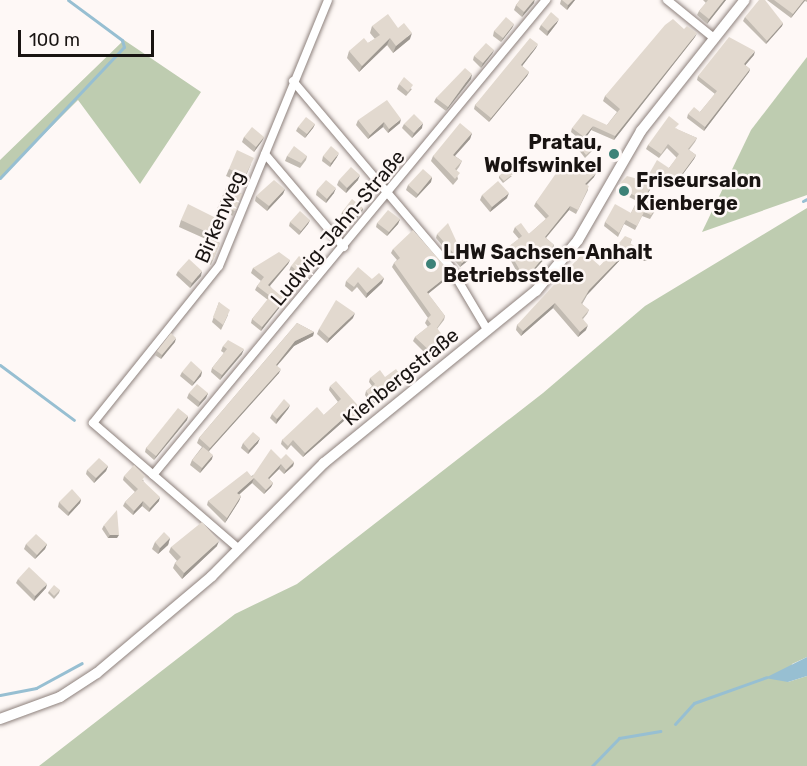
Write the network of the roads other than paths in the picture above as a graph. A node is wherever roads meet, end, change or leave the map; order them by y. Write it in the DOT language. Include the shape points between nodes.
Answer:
graph roads {
  1 [pos="328,0"];
  2 [pos="546,0"];
  3 [pos="667,0"];
  4 [pos="745,0"];
  5 [pos="714,38"];
  6 [pos="293,81"];
  7 [pos="264,154"];
  8 [pos="387,194"];
  9 [pos="344,247"];
  10 [pos="488,331"];
  11 [pos="153,475"];
  12 [pos="239,549"];
  13 [pos="0,717"];
  1 -- 6 [label="street, Birkenweg"];
  2 -- 8 [label="street, Ludwig-Jahn-Straße"];
  3 -- 5 [label="street"];
  4 -- 5 [label="main road, Kienbergstraße"];
  5 -- 10 [label="main road, Kienbergstraße" via="632,144 566,258"];
  6 -- 7 [label="street, Birkenweg"];
  6 -- 8 [label="street"];
  7 -- 9 [label="street"];
  7 -- 11 [label="street, Birkenweg" via="212,278 94,418 95,427"];
  8 -- 9 [label="street, Ludwig-Jahn-Straße"];
  8 -- 10 [label="street" via="450,267"];
  9 -- 11 [label="street, Ludwig-Jahn-Straße"];
  10 -- 12 [label="main road, Kienbergstraße" via="324,463"];
  11 -- 12 [label="street"];
  12 -- 13 [label="main road, Kienbergstraße" via="97,673 60,697"];
}
